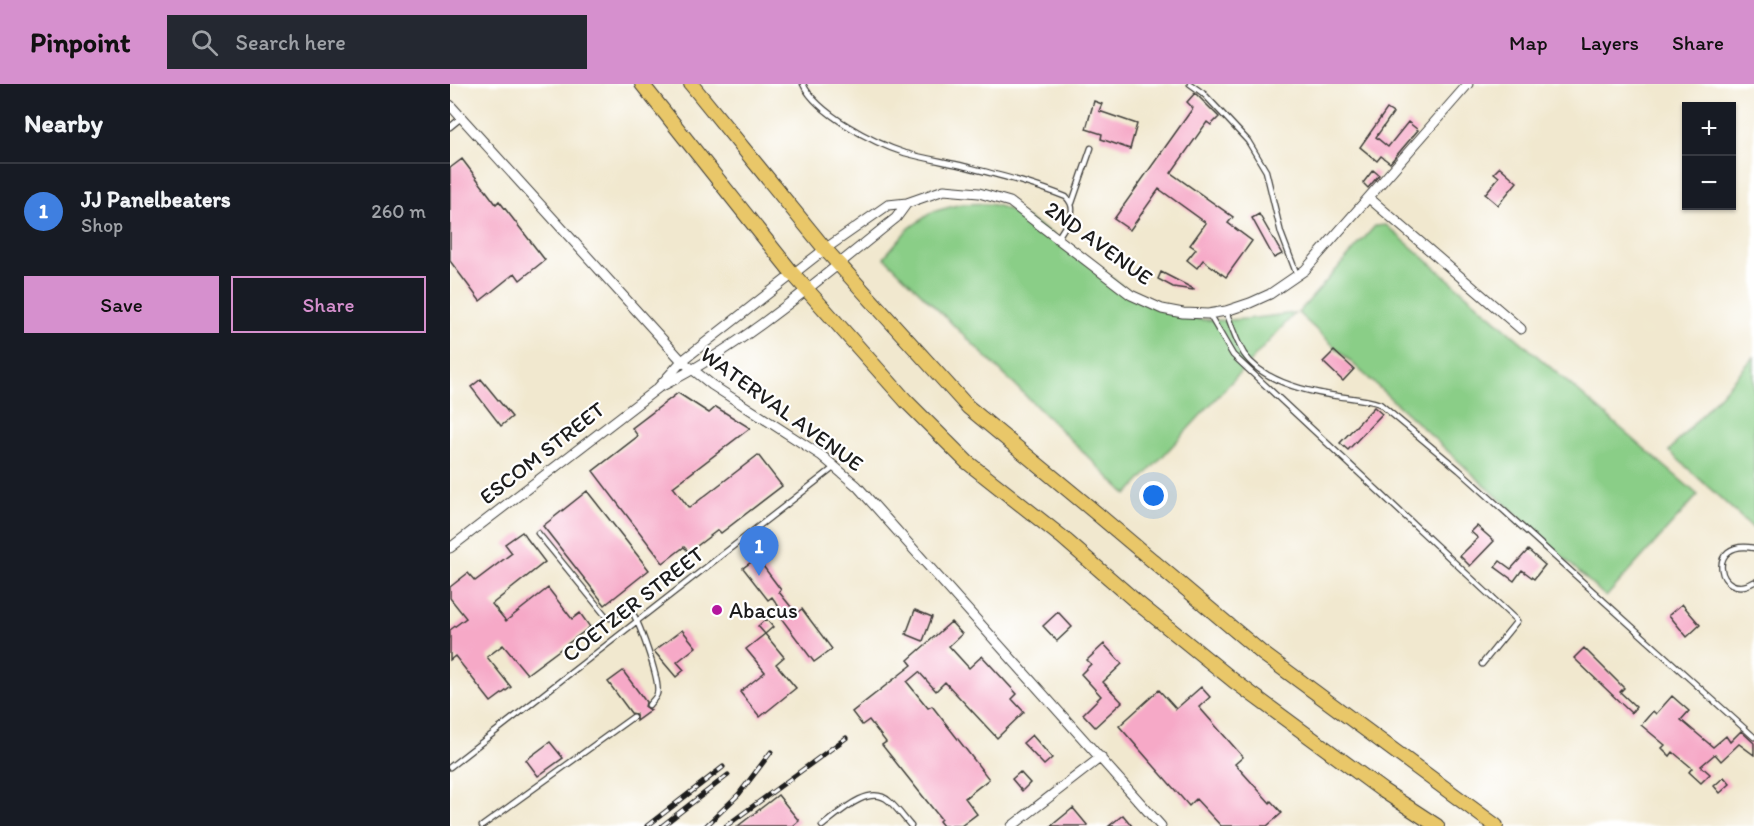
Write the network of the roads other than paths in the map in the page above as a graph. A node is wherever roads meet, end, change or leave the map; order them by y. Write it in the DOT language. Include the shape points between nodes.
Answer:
graph roads {
  1 [pos="642,84"];
  2 [pos="691,84"];
  3 [pos="803,84"];
  4 [pos="1190,84"];
  5 [pos="1468,84"];
  6 [pos="450,105"];
  7 [pos="461,118"];
  8 [pos="450,127"];
  9 [pos="1091,148"];
  10 [pos="1369,198"];
  11 [pos="907,203"];
  12 [pos="1072,203"];
  13 [pos="1058,238"];
  14 [pos="825,249"];
  15 [pos="839,263"];
  16 [pos="793,274"];
  17 [pos="1297,275"];
  18 [pos="808,290"];
  19 [pos="1226,311"];
  20 [pos="1208,314"];
  21 [pos="1521,329"];
  22 [pos="682,361"];
  23 [pos="693,370"];
  24 [pos="658,388"];
  25 [pos="836,466"];
  26 [pos="538,533"];
  27 [pos="450,548"];
  28 [pos="1754,548"];
  29 [pos="1754,582"];
  30 [pos="636,623"];
  31 [pos="1482,664"];
  32 [pos="649,705"];
  33 [pos="633,717"];
  34 [pos="1754,737"];
  35 [pos="1101,757"];
  36 [pos="450,767"];
  37 [pos="482,826"];
  38 [pos="822,826"];
  39 [pos="910,826"];
  40 [pos="1012,826"];
  41 [pos="1161,826"];
  42 [pos="1437,826"];
  43 [pos="1496,826"];
  1 -- 16 [label="main road"];
  2 -- 14 [label="main road"];
  3 -- 12 [label="lane" via="827,111 874,139 904,152 1055,193"];
  4 -- 17 [label="lane" via="1248,141 1266,171 1278,223"];
  5 -- 10 [label="street, 2ND AVENUE"];
  6 -- 7 [label="street, WATERVAL AVENUE"];
  7 -- 8 [label="lane"];
  7 -- 22 [label="street, WATERVAL AVENUE"];
  9 -- 12 [label="lane"];
  10 -- 17 [label="street, 2ND AVENUE"];
  10 -- 21 [label="street"];
  11 -- 13 [label="street, 2ND AVENUE" via="944,190 979,193 1010,202"];
  11 -- 14 [label="street, 2ND AVENUE" via="888,205"];
  11 -- 15 [label="street, 2ND AVENUE" via="897,218"];
  12 -- 13 [label="lane" via="1073,210"];
  13 -- 20 [label="street, 2ND AVENUE" via="1131,295 1162,309"];
  14 -- 15 [label="main road"];
  14 -- 16 [label="street, ESCOM STREET"];
  15 -- 18 [label="street, ESCOM STREET"];
  15 -- 43 [label="main road" via="968,407 1262,653"];
  16 -- 18 [label="main road"];
  16 -- 22 [label="street, ESCOM STREET"];
  17 -- 19 [label="street, 2ND AVENUE" via="1270,294"];
  18 -- 23 [label="street, ESCOM STREET"];
  18 -- 42 [label="main road" via="906,401 967,462 1234,681"];
  19 -- 20 [label="street, 2ND AVENUE"];
  19 -- 34 [label="lane" via="1242,351 1252,364 1287,384 1380,404 1459,470"];
  20 -- 31 [label="lane" via="1233,355 1517,621"];
  22 -- 23 [label="street, WATERVAL AVENUE"];
  22 -- 24 [label="street, ESCOM STREET"];
  23 -- 24 [label="street, ESCOM STREET"];
  23 -- 25 [label="street, WATERVAL AVENUE"];
  24 -- 27 [label="street, ESCOM STREET"];
  25 -- 30 [label="lane, COETZER STREET"];
  25 -- 35 [label="street, WATERVAL AVENUE"];
  26 -- 30 [label="lane" via="605,615 610,618 629,608"];
  28 -- 29 [label="lane" via="1733,548 1722,559 1722,567 1723,576 1734,586"];
  30 -- 32 [label="lane" via="657,684 657,695"];
  30 -- 36 [label="lane, COETZER STREET"];
  33 -- 37 [label="lane"];
  35 -- 40 [label="street"];
  35 -- 41 [label="street, WATERVAL AVENUE"];
  38 -- 39 [label="lane" via="855,802 876,795 889,800"];
}
